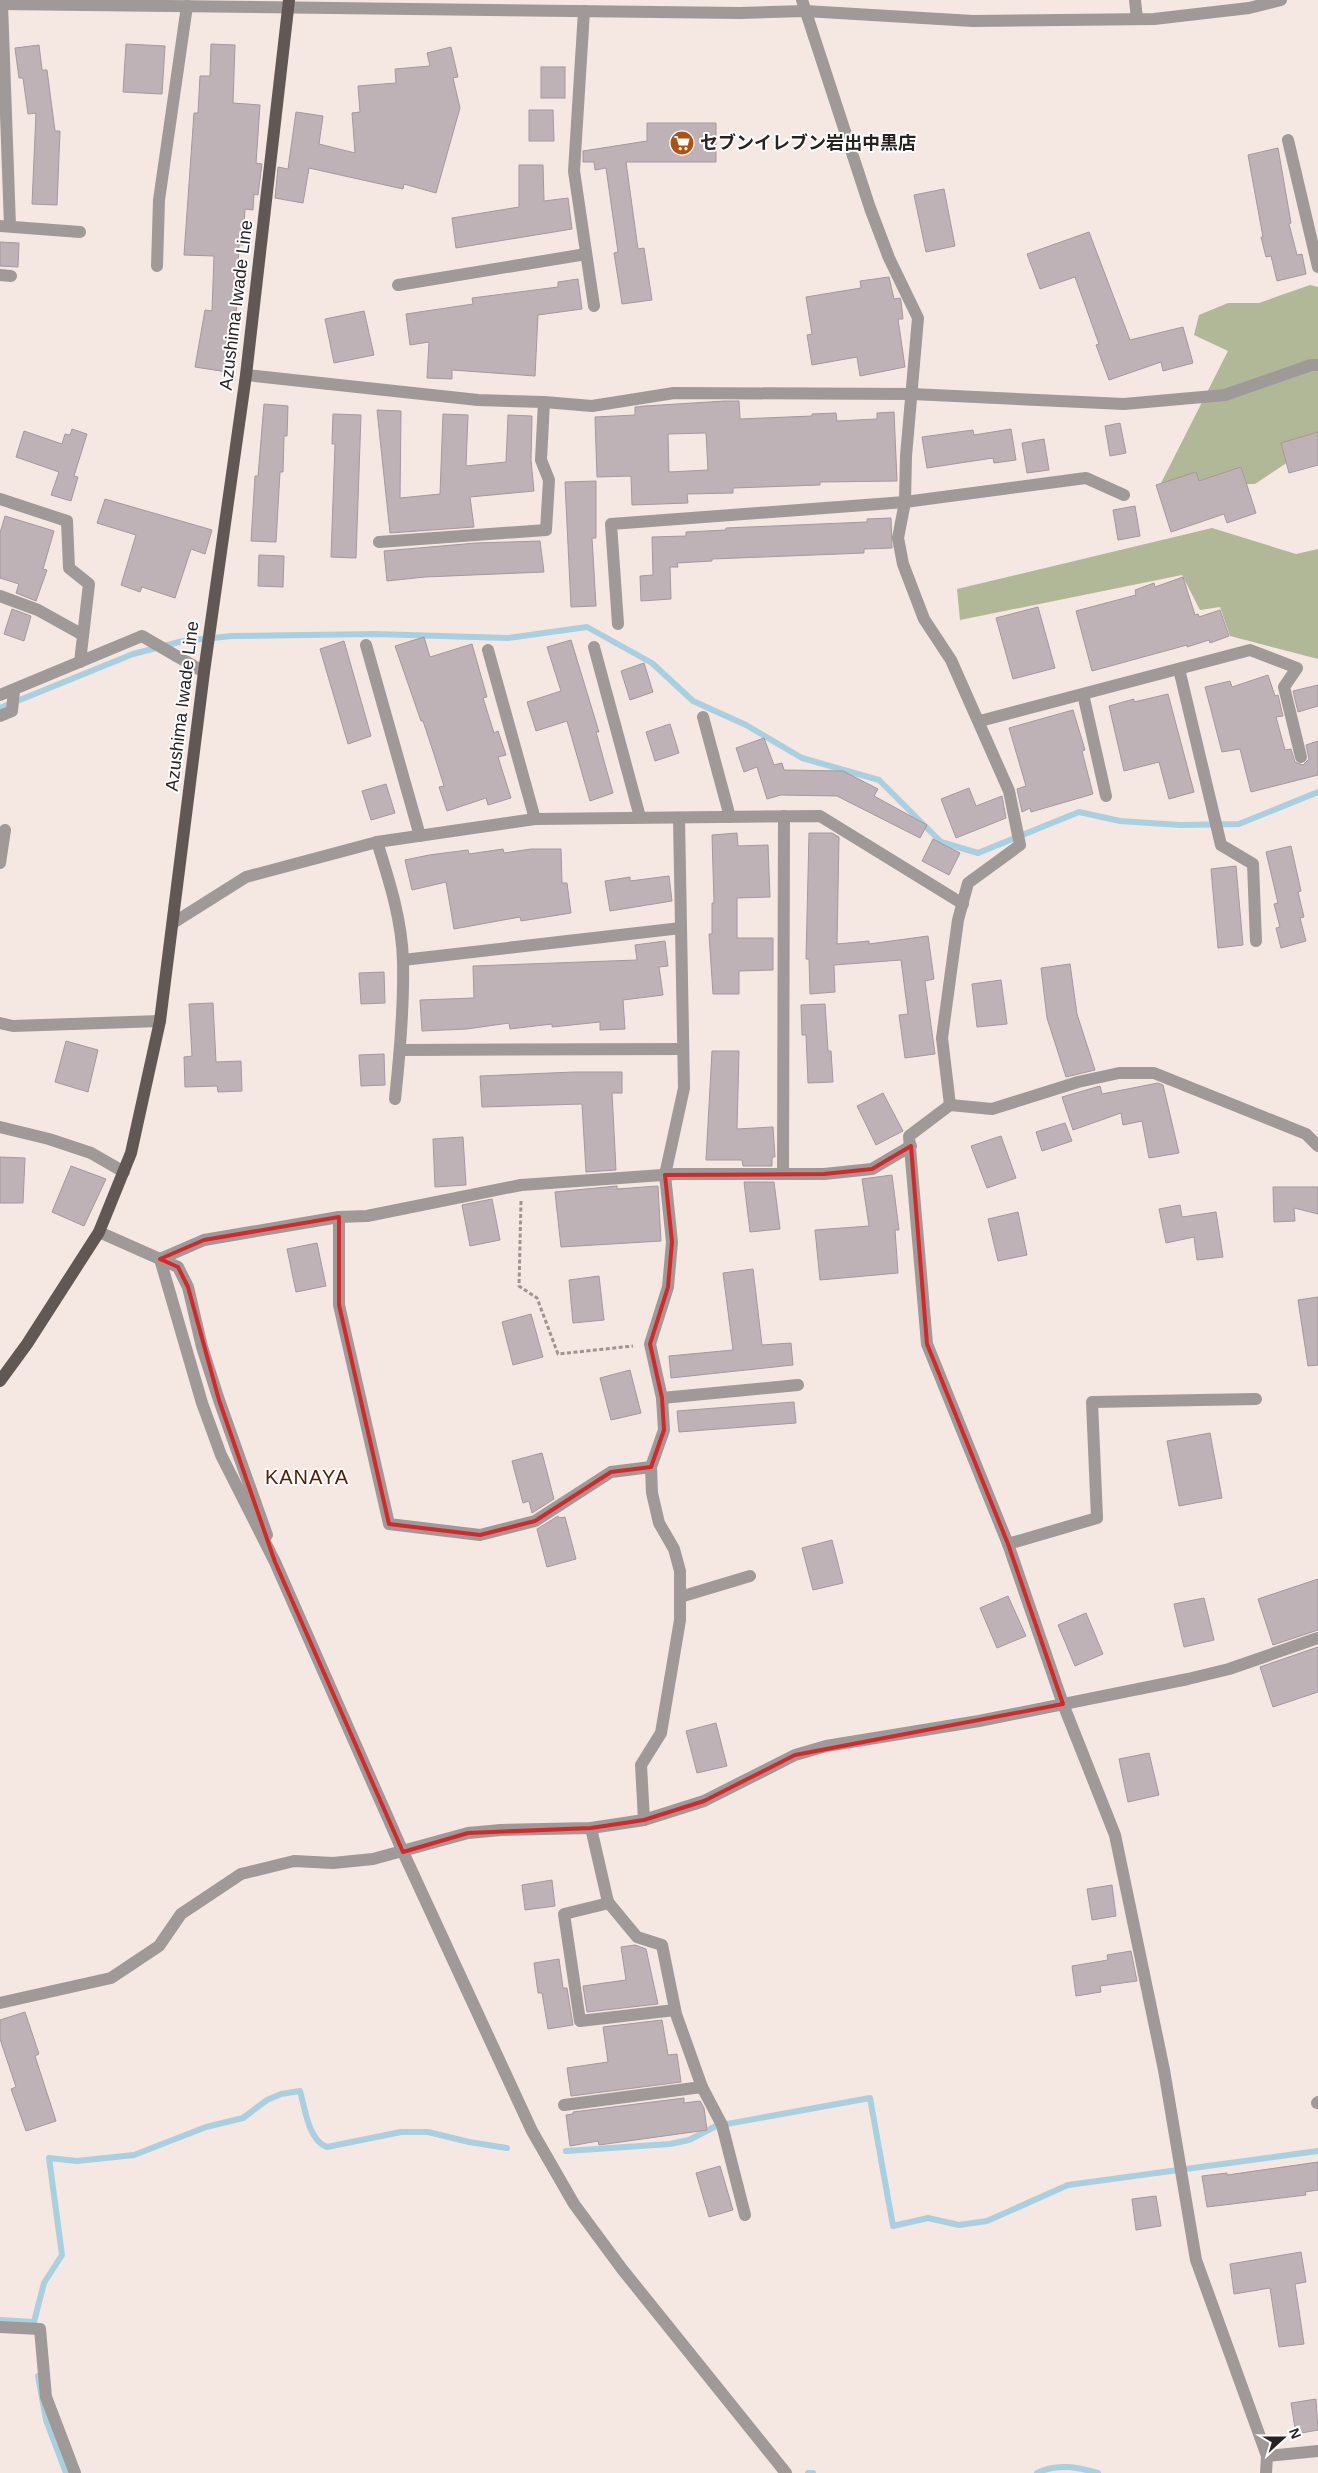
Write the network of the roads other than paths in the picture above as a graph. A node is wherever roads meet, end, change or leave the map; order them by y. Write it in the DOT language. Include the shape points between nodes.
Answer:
graph roads {
  1 [pos="1135,0"];
  2 [pos="1281,0"];
  3 [pos="1,4"];
  4 [pos="289,4"];
  5 [pos="804,5"];
  6 [pos="187,6"];
  7 [pos="557,6"];
  8 [pos="584,11"];
  9 [pos="1137,19"];
  10 [pos="1288,140"];
  11 [pos="5,226"];
  12 [pos="80,232"];
  13 [pos="586,254"];
  14 [pos="157,266"];
  15 [pos="1318,267"];
  16 [pos="398,285"];
  17 [pos="594,306"];
  18 [pos="1318,366"];
  19 [pos="246,375"];
  20 [pos="912,394"];
  21 [pos="544,402"];
  22 [pos="1124,495"];
  23 [pos="0,499"];
  24 [pos="905,502"];
  25 [pos="379,542"];
  26 [pos="0,596"];
  27 [pos="618,624"];
  28 [pos="83,635"];
  29 [pos="366,645"];
  30 [pos="594,647"];
  31 [pos="488,650"];
  32 [pos="80,662"];
  33 [pos="1179,669"];
  34 [pos="204,672"];
  35 [pos="14,690"];
  36 [pos="1083,694"];
  37 [pos="0,695"];
  38 [pos="0,716"];
  39 [pos="703,717"];
  40 [pos="980,721"];
  41 [pos="1301,757"];
  42 [pos="1106,796"];
  43 [pos="784,816"];
  44 [pos="730,817"];
  45 [pos="640,818"];
  46 [pos="679,818"];
  47 [pos="535,819"];
  48 [pos="5,830"];
  49 [pos="420,836"];
  50 [pos="377,842"];
  51 [pos="0,863"];
  52 [pos="963,904"];
  53 [pos="173,923"];
  54 [pos="681,928"];
  55 [pos="1256,941"];
  56 [pos="403,960"];
  57 [pos="160,1021"];
  58 [pos="0,1023"];
  59 [pos="400,1050"];
  60 [pos="683,1050"];
  61 [pos="395,1099"];
  62 [pos="950,1105"];
  63 [pos="0,1127"];
  64 [pos="911,1146"];
  65 [pos="1318,1146"];
  66 [pos="124,1172"];
  67 [pos="783,1174"];
  68 [pos="665,1175"];
  69 [pos="339,1217"];
  70 [pos="99,1232"];
  71 [pos="160,1259"];
  72 [pos="0,1381"];
  73 [pos="798,1385"];
  74 [pos="662,1398"];
  75 [pos="1256,1399"];
  76 [pos="651,1467"];
  77 [pos="1008,1544"];
  78 [pos="275,1562"];
  79 [pos="750,1576"];
  80 [pos="680,1597"];
  81 [pos="1318,1638"];
  82 [pos="1063,1704"];
  83 [pos="644,1820"];
  84 [pos="591,1828"];
  85 [pos="403,1852"];
  86 [pos="609,1903"];
  87 [pos="0,2003"];
  88 [pos="675,2010"];
  89 [pos="702,2087"];
  90 [pos="564,2105"];
  91 [pos="745,2215"];
  92 [pos="0,2327"];
  93 [pos="1318,2451"];
  94 [pos="1267,2456"];
  95 [pos="75,2473"];
  96 [pos="786,2473"];
  97 [pos="1266,2473"];
  1 -- 9 [label="street"];
  2 -- 9 [label="street" via="1249,8"];
  3 -- 6 [label="street"];
  3 -- 11 [label="street"];
  4 -- 6 [label="street"];
  4 -- 7 [label="street"];
  4 -- 19 [label="main road, Azushima Iwade Line"];
  5 -- 8 [label="street" via="740,13"];
  5 -- 9 [label="street" via="973,21"];
  5 -- 20 [label="street" via="870,208 889,258 918,318"];
  6 -- 14 [label="street" via="159,200"];
  7 -- 8 [label="street"];
  8 -- 13 [label="street" via="574,170"];
  10 -- 15 [label="street"];
  11 -- 12 [label="street"];
  13 -- 16 [label="street"];
  13 -- 17 [label="street"];
  18 -- 20 [label="street" via="1311,365 1225,395 1124,404"];
  19 -- 21 [label="street" via="478,400"];
  19 -- 34 [label="main road, Azushima Iwade Line"];
  20 -- 21 [label="street" via="674,393 592,406"];
  20 -- 24 [label="street"];
  21 -- 25 [label="street" via="541,460 549,480 546,530"];
  22 -- 24 [label="street" via="1086,478"];
  23 -- 28 [label="street" via="67,521 69,568 89,584"];
  24 -- 27 [label="street" via="611,524"];
  24 -- 40 [label="street" via="898,538 903,564 924,619 951,660"];
  26 -- 28 [label="street" via="38,610"];
  28 -- 32 [label="street"];
  29 -- 49 [label="street"];
  30 -- 45 [label="street"];
  31 -- 47 [label="street"];
  32 -- 34 [label="street" via="142,636"];
  32 -- 35 [label="street"];
  33 -- 36 [label="street"];
  33 -- 41 [label="street" via="1250,650 1297,668 1284,687"];
  33 -- 55 [label="street" via="1221,845 1253,864"];
  34 -- 53 [label="main road, Azushima Iwade Line"];
  35 -- 37 [label="street"];
  35 -- 38 [label="street" via="12,711"];
  36 -- 40 [label="street"];
  36 -- 42 [label="street"];
  39 -- 44 [label="street"];
  40 -- 52 [label="street" via="1009,791 1020,845 968,883"];
  43 -- 44 [label="street"];
  43 -- 52 [label="street" via="820,816"];
  43 -- 67 [label="street"];
  44 -- 46 [label="street"];
  45 -- 46 [label="street"];
  45 -- 47 [label="street"];
  46 -- 54 [label="street"];
  47 -- 49 [label="street"];
  48 -- 51 [label="street"];
  49 -- 50 [label="street"];
  50 -- 53 [label="street" via="246,877"];
  50 -- 56 [label="street" via="393,893"];
  52 -- 62 [label="street" via="942,1038"];
  53 -- 57 [label="main road, Azushima Iwade Line"];
  54 -- 56 [label="street"];
  54 -- 60 [label="street"];
  56 -- 59 [label="street"];
  57 -- 58 [label="street" via="13,1026"];
  57 -- 66 [label="main road, Azushima Iwade Line"];
  59 -- 60 [label="street"];
  59 -- 61 [label="street"];
  60 -- 68 [label="street" via="684,1088"];
  62 -- 64 [label="street" via="909,1136"];
  62 -- 65 [label="street" via="992,1109 1078,1082 1119,1074 1154,1073 1306,1134"];
  63 -- 66 [label="street" via="90,1153"];
  64 -- 67 [label="street" via="872,1169"];
  64 -- 77 [label="street" via="927,1344"];
  66 -- 70 [label="main road, Azushima Iwade Line"];
  67 -- 68 [label="street"];
  68 -- 69 [label="street" via="521,1185 368,1216"];
  68 -- 74 [label="street" via="672,1242 668,1287 650,1344"];
  69 -- 71 [label="street" via="204,1240"];
  69 -- 76 [label="street" via="339,1305 389,1524 480,1535 535,1521 611,1472"];
  70 -- 71 [label="street"];
  70 -- 72 [label="main road, Azushima Iwade Line"];
  71 -- 78 [label="street" via="221,1455"];
  71 -- 78 [label="street" via="178,1267 188,1287 218,1400 260,1510"];
  73 -- 74 [label="street"];
  74 -- 76 [label="street" via="664,1430"];
  75 -- 77 [label="street" via="1092,1402 1097,1518"];
  76 -- 80 [label="street" via="652,1494 659,1522 674,1549 680,1571"];
  77 -- 82 [label="street"];
  78 -- 85 [label="street"];
  79 -- 80 [label="street"];
  80 -- 83 [label="street" via="680,1620 661,1733 641,1765"];
  81 -- 82 [label="street" via="1229,1669"];
  82 -- 83 [label="street" via="818,1748 795,1755 704,1801"];
  82 -- 94 [label="street" via="1116,1835 1164,2070 1196,2260"];
  83 -- 84 [label="street"];
  84 -- 85 [label="street" via="468,1833"];
  84 -- 86 [label="street"];
  85 -- 87 [label="street" via="341,1862 294,1861 241,1874 181,1914 159,1946 111,1978"];
  85 -- 96 [label="street" via="496,2057 532,2131 574,2204 628,2277"];
  86 -- 88 [label="street" via="637,1937 662,1945"];
  86 -- 88 [label="street" via="564,1914 580,2021"];
  88 -- 89 [label="street"];
  89 -- 90 [label="street"];
  89 -- 91 [label="street" via="722,2125"];
  92 -- 95 [label="street" via="40,2329 46,2396"];
  93 -- 94 [label="street"];
  94 -- 97 [label="street"];
}
